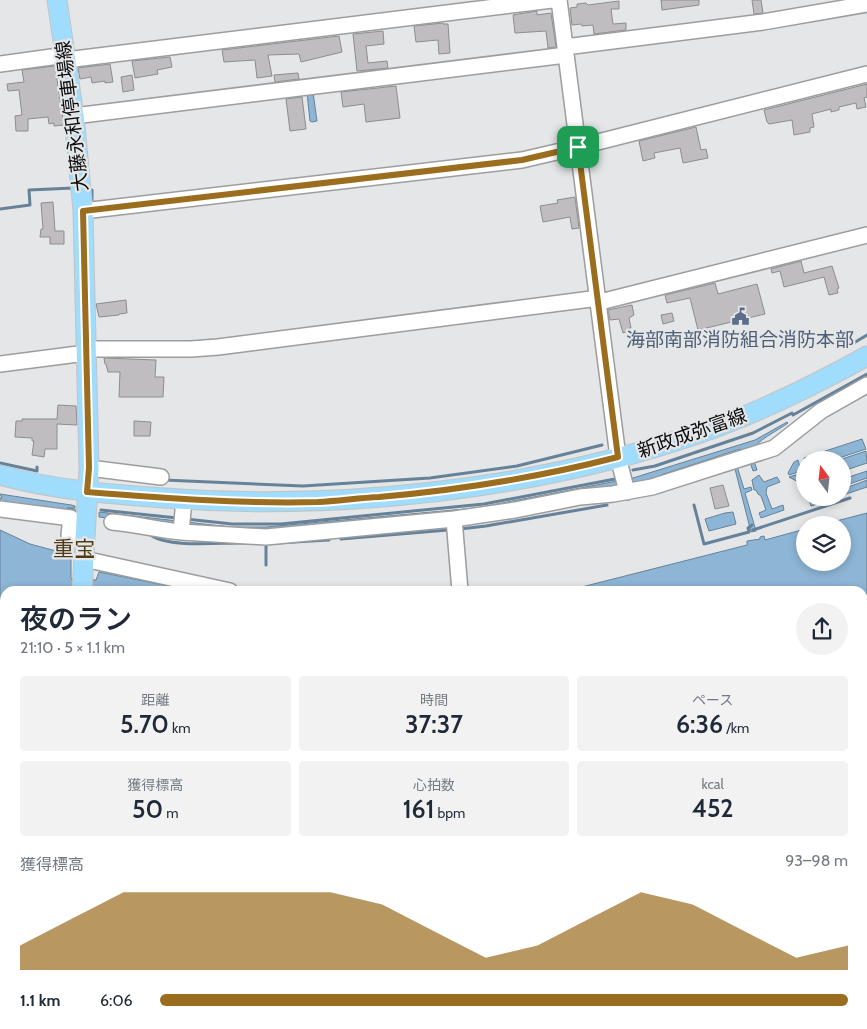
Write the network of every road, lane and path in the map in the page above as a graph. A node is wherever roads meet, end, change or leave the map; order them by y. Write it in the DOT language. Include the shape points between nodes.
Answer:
graph roads {
  1 [pos="57,0"];
  2 [pos="552,0"];
  3 [pos="559,0"];
  4 [pos="867,4"];
  5 [pos="565,51"];
  6 [pos="66,58"];
  7 [pos="0,64"];
  8 [pos="867,74"];
  9 [pos="74,116"];
  10 [pos="578,147"];
  11 [pos="83,211"];
  12 [pos="867,234"];
  13 [pos="599,300"];
  14 [pos="86,351"];
  15 [pos="867,356"];
  16 [pos="0,364"];
  17 [pos="867,385"];
  18 [pos="618,457"];
  19 [pos="89,468"];
  20 [pos="0,475"];
  21 [pos="161,477"];
  22 [pos="625,486"];
  23 [pos="87,492"];
  24 [pos="0,509"];
  25 [pos="183,519"];
  26 [pos="454,519"];
  27 [pos="112,522"];
  28 [pos="85,535"];
  29 [pos="84,559"];
  30 [pos="82,586"];
  31 [pos="207,586"];
  32 [pos="460,586"];
  1 -- 6 [label="main road, 大藤永和停車場線"];
  2 -- 6 [label="street"];
  3 -- 5 [label="street"];
  4 -- 5 [label="street"];
  5 -- 9 [label="street"];
  5 -- 10 [label="street"];
  6 -- 7 [label="street"];
  6 -- 9 [label="main road, 大藤永和停車場線"];
  8 -- 10 [label="street"];
  9 -- 11 [label="main road, 大藤永和停車場線"];
  10 -- 11 [label="street" via="522,160"];
  10 -- 13 [label="street"];
  11 -- 14 [label="main road, 大藤永和停車場線"];
  12 -- 13 [label="street"];
  13 -- 14 [label="street" via="218,347"];
  13 -- 18 [label="street"];
  14 -- 16 [label="street"];
  14 -- 19 [label="main road, 大藤永和停車場線"];
  15 -- 18 [label="main road, 新政成弥富線" via="750,414 700,433"];
  17 -- 22 [label="street" via="821,411 774,448 652,487"];
  18 -- 22 [label="street"];
  18 -- 25 [label="main road, 新政成弥富線" via="490,484 426,492 319,502 228,502"];
  19 -- 21 [label="street"];
  19 -- 23 [label="main road, 大藤永和停車場線"];
  20 -- 23 [label="main road, 新政成弥富線"];
  22 -- 26 [label="street" via="515,510"];
  23 -- 25 [label="main road, 新政成弥富線"];
  23 -- 28 [label="main road, 大藤永和停車場線"];
  24 -- 28 [label="street" via="71,518 69,535"];
  25 -- 26 [label="street" via="266,537"];
  25 -- 27 [label="street" via="159,530"];
  26 -- 32 [label="street"];
  28 -- 29 [label="main road, 大藤永和停車場線"];
  29 -- 30 [label="main road, 大藤永和停車場線"];
  29 -- 31 [label="street"];
}
